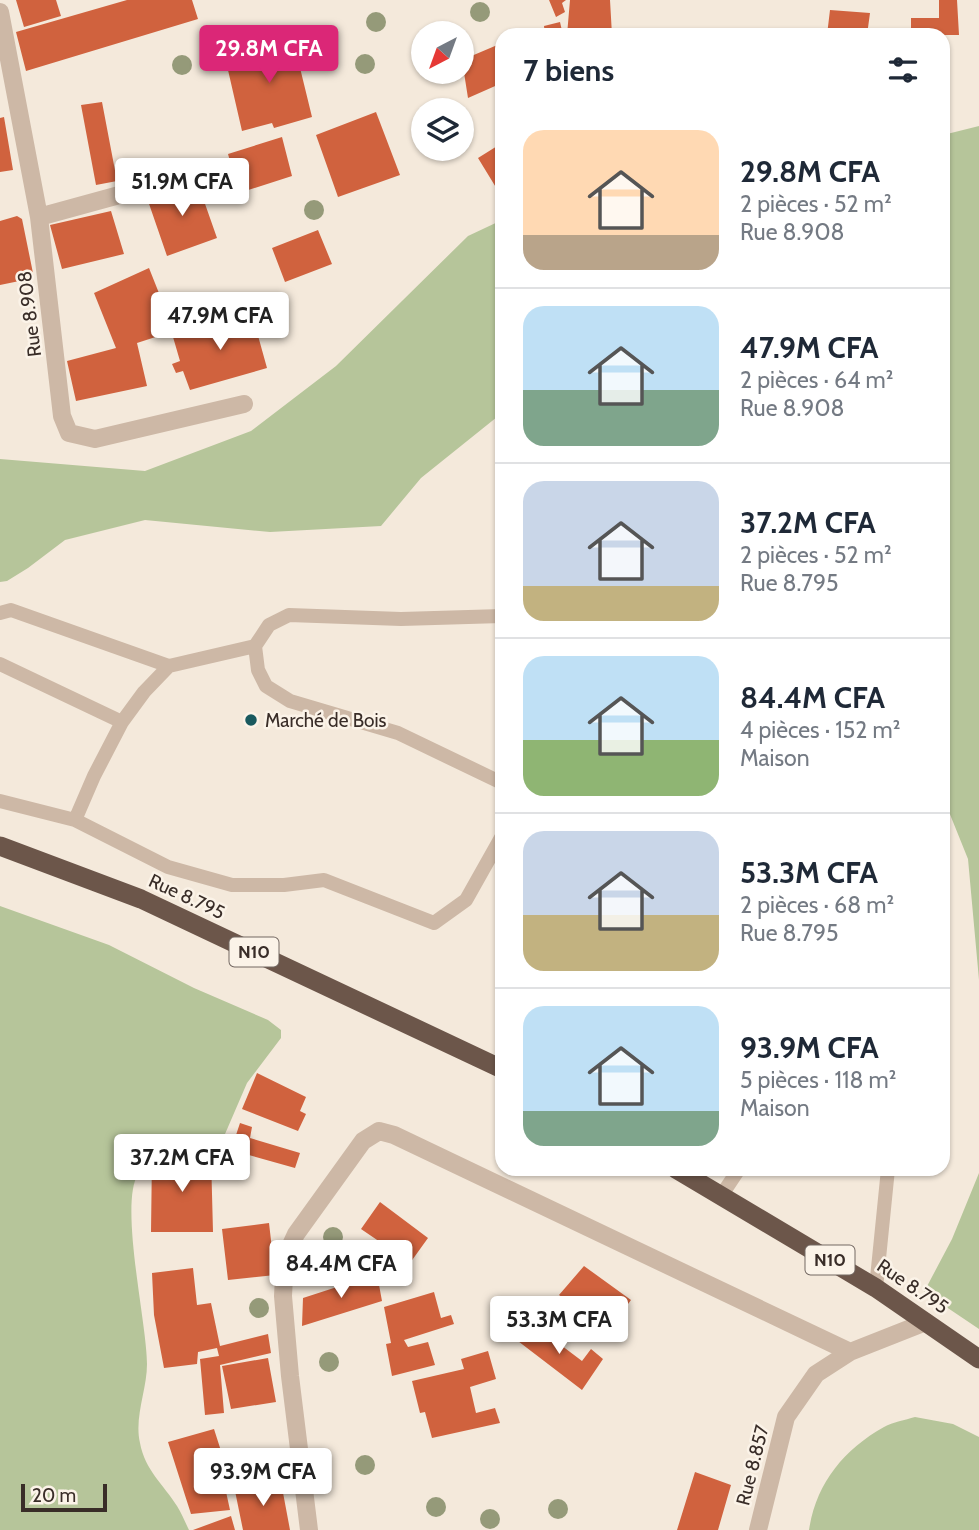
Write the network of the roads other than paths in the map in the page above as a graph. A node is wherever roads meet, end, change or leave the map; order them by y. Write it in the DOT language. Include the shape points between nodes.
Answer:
graph roads {
  1 [pos="0,12"];
  2 [pos="215,169"];
  3 [pos="39,217"];
  4 [pos="244,404"];
  5 [pos="0,612"];
  6 [pos="495,616"];
  7 [pos="255,646"];
  8 [pos="0,664"];
  9 [pos="169,666"];
  10 [pos="122,722"];
  11 [pos="495,780"];
  12 [pos="0,801"];
  13 [pos="75,820"];
  14 [pos="0,846"];
  15 [pos="495,848"];
  16 [pos="495,1066"];
  17 [pos="688,1176"];
  18 [pos="734,1176"];
  19 [pos="887,1176"];
  20 [pos="721,1196"];
  21 [pos="876,1288"];
  22 [pos="926,1322"];
  23 [pos="850,1352"];
  24 [pos="979,1359"];
  25 [pos="309,1530"];
  26 [pos="758,1530"];
  1 -- 3 [label="street, Rue 8.908"];
  2 -- 3 [label="street"];
  3 -- 4 [label="street, Rue 8.908" via="62,416 69,433 95,439"];
  5 -- 9 [label="lane" via="10,610"];
  6 -- 7 [label="lane" via="289,615 270,625"];
  7 -- 9 [label="lane"];
  7 -- 11 [label="lane" via="266,686 290,701 398,733"];
  8 -- 10 [label="lane"];
  9 -- 10 [label="lane"];
  10 -- 13 [label="lane"];
  12 -- 13 [label="lane"];
  13 -- 15 [label="lane" via="168,867 232,885 324,880 434,923 466,900"];
  14 -- 16 [label="highway, Rue 8.795 / N10" via="141,899"];
  17 -- 20 [label="highway, Rue 8.795 / N10"];
  18 -- 20 [label="lane"];
  19 -- 21 [label="lane"];
  20 -- 21 [label="highway, Rue 8.795 / N10"];
  21 -- 22 [label="highway, Rue 8.795 / N10"];
  22 -- 23 [label="street, Rue 8.857"];
  22 -- 24 [label="highway, Rue 8.795 / N10"];
  23 -- 25 [label="street" via="379,1131 363,1141 296,1234 285,1258 285,1323"];
  23 -- 26 [label="street, Rue 8.857" via="816,1374 786,1417"];
}
